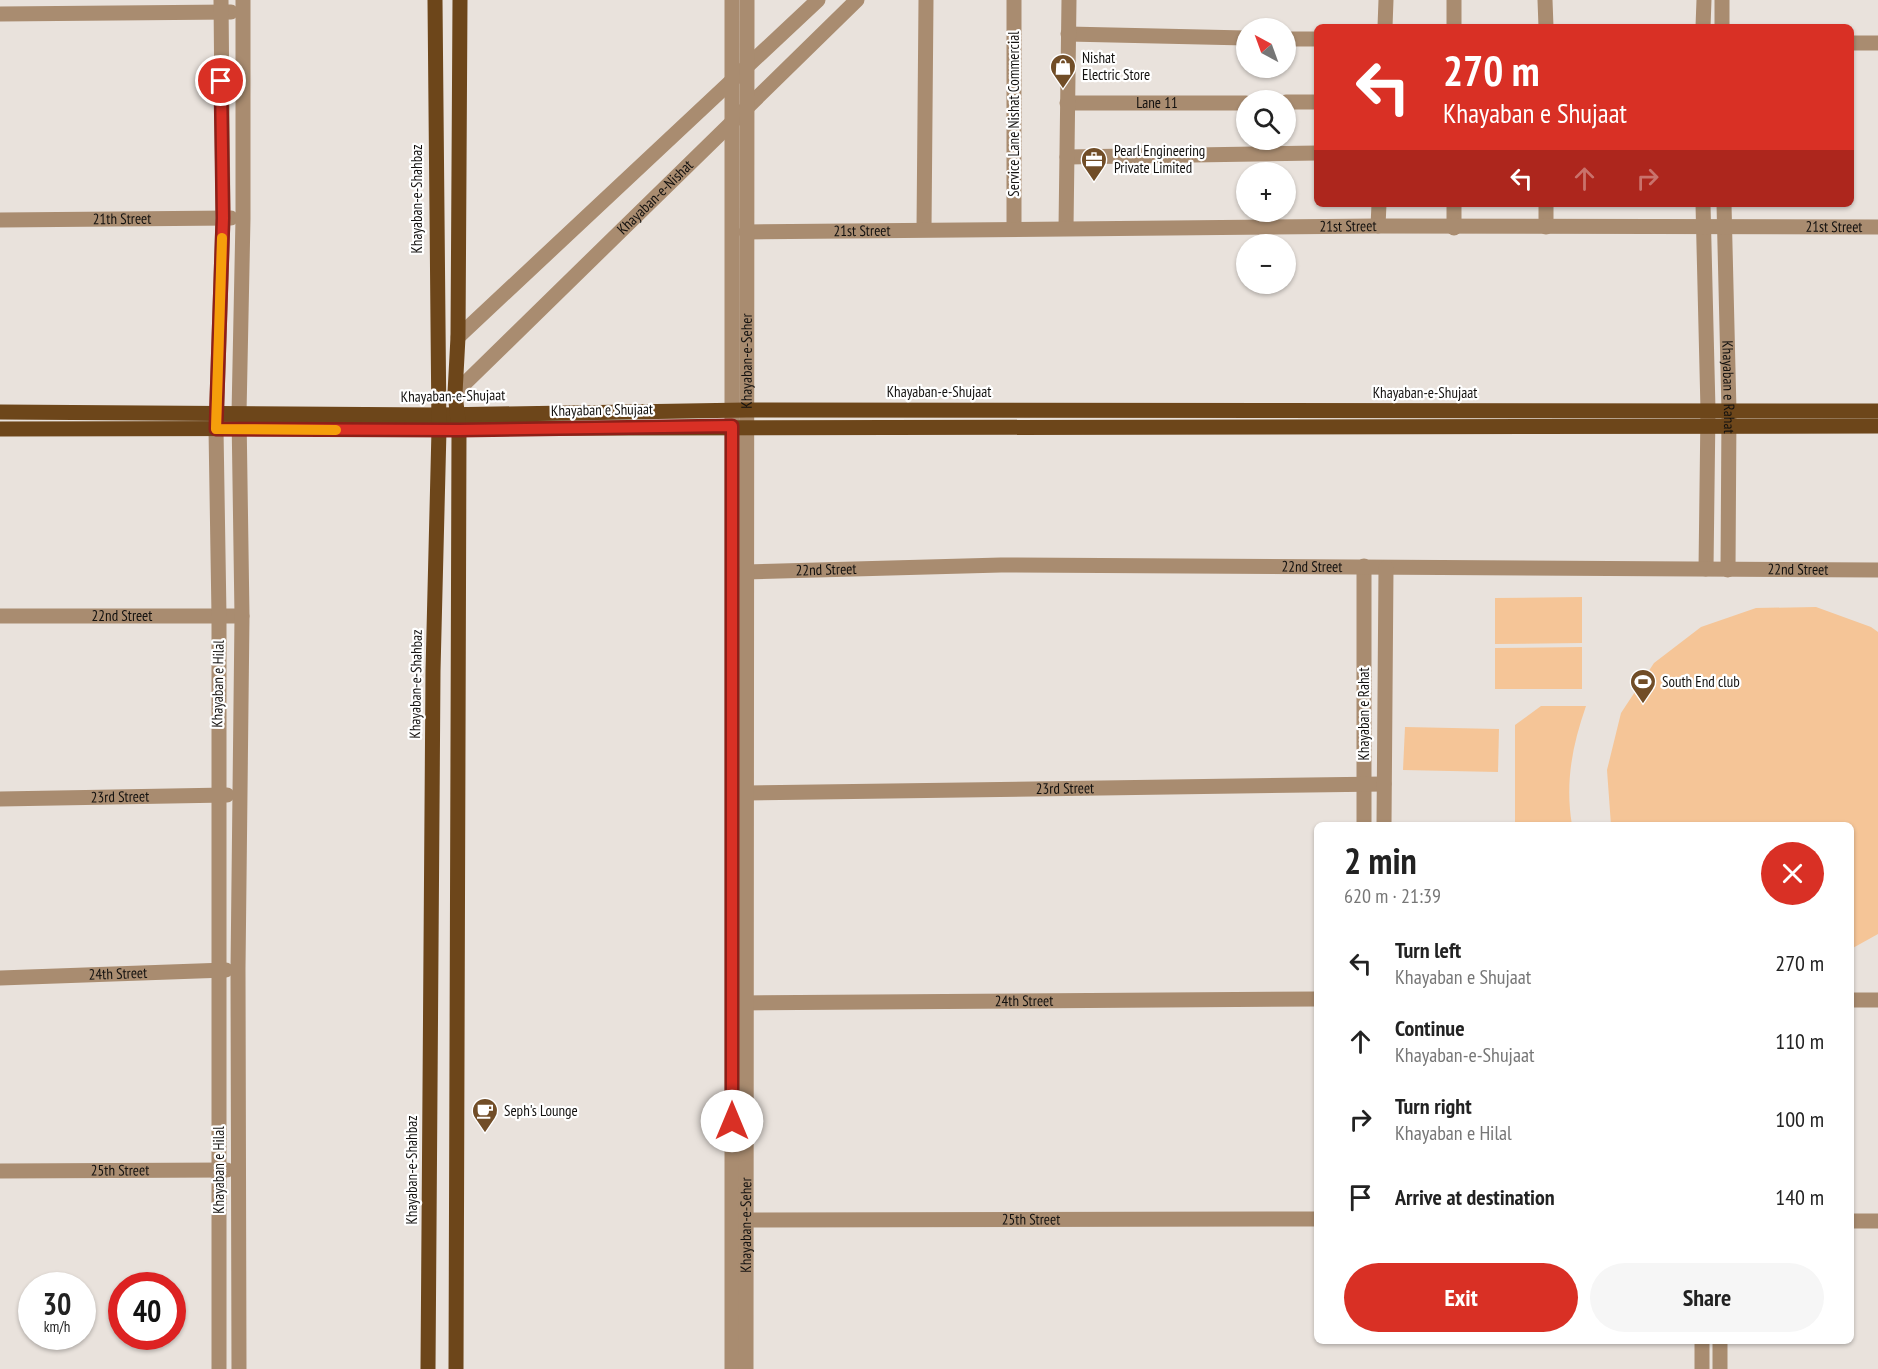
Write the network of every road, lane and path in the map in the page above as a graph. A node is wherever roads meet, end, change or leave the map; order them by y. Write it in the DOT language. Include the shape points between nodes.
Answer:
graph roads {
  1 [pos="435,0"];
  2 [pos="460,0"];
  3 [pos="732,0"];
  4 [pos="747,0"];
  5 [pos="818,0"];
  6 [pos="857,0"];
  7 [pos="926,0"];
  8 [pos="1014,0"];
  9 [pos="1069,0"];
  10 [pos="1386,0"];
  11 [pos="1454,0"];
  12 [pos="1545,0"];
  13 [pos="1704,0"];
  14 [pos="1722,0"];
  15 [pos="221,6"];
  16 [pos="243,6"];
  17 [pos="0,14"];
  18 [pos="1384,24"];
  19 [pos="1454,24"];
  20 [pos="1545,24"];
  21 [pos="1703,24"];
  22 [pos="1722,24"];
  23 [pos="1068,34"];
  24 [pos="1236,38"];
  25 [pos="1296,39"];
  26 [pos="1314,39"];
  27 [pos="1854,43"];
  28 [pos="1878,43"];
  29 [pos="747,69"];
  30 [pos="732,81"];
  31 [pos="1296,102"];
  32 [pos="1314,102"];
  33 [pos="1236,103"];
  34 [pos="1067,104"];
  35 [pos="747,109"];
  36 [pos="732,124"];
  37 [pos="1314,153"];
  38 [pos="1067,156"];
  39 [pos="1378,207"];
  40 [pos="1454,207"];
  41 [pos="1546,207"];
  42 [pos="1703,207"];
  43 [pos="1724,207"];
  44 [pos="223,218"];
  45 [pos="243,218"];
  46 [pos="0,220"];
  47 [pos="1378,226"];
  48 [pos="1546,227"];
  49 [pos="1703,227"];
  50 [pos="1724,227"];
  51 [pos="1878,227"];
  52 [pos="1014,228"];
  53 [pos="1066,228"];
  54 [pos="1454,228"];
  55 [pos="924,229"];
  56 [pos="746,232"];
  57 [pos="458,337"];
  58 [pos="455,393"];
  59 [pos="739,410"];
  60 [pos="1878,411"];
  61 [pos="0,412"];
  62 [pos="239,414"];
  63 [pos="1708,418"];
  64 [pos="1729,418"];
  65 [pos="216,421"];
  66 [pos="439,422"];
  67 [pos="458,422"];
  68 [pos="739,426"];
  69 [pos="1878,426"];
  70 [pos="0,429"];
  71 [pos="239,430"];
  72 [pos="1364,566"];
  73 [pos="1386,568"];
  74 [pos="1706,569"];
  75 [pos="1728,570"];
  76 [pos="1878,570"];
  77 [pos="745,572"];
  78 [pos="0,616"];
  79 [pos="219,616"];
  80 [pos="242,616"];
  81 [pos="1364,784"];
  82 [pos="1384,784"];
  83 [pos="745,793"];
  84 [pos="217,795"];
  85 [pos="238,795"];
  86 [pos="0,799"];
  87 [pos="1364,822"];
  88 [pos="1384,822"];
  89 [pos="238,969"];
  90 [pos="218,971"];
  91 [pos="0,978"];
  92 [pos="1314,999"];
  93 [pos="1854,1000"];
  94 [pos="1878,1000"];
  95 [pos="739,1004"];
  96 [pos="219,1170"];
  97 [pos="239,1170"];
  98 [pos="0,1171"];
  99 [pos="1314,1219"];
  100 [pos="746,1220"];
  101 [pos="1854,1221"];
  102 [pos="1878,1221"];
  103 [pos="1702,1344"];
  104 [pos="1720,1344"];
  105 [pos="219,1369"];
  106 [pos="239,1369"];
  107 [pos="428,1369"];
  108 [pos="456,1369"];
  109 [pos="732,1369"];
  110 [pos="746,1369"];
  111 [pos="1702,1369"];
  112 [pos="1720,1369"];
  1 -- 66 [label="main road, Khayaban-e-Shahbaz"];
  2 -- 57 [label="main road"];
  3 -- 30 [label="street, Khayaban-e-Seher"];
  4 -- 29 [label="street, Khayaban-e-Seher"];
  5 -- 29 [label="street"];
  6 -- 35 [label="street, Khayaban-e-Nishat"];
  7 -- 55 [label="street"];
  8 -- 52 [label="street, Service Lane Nishat Commercial"];
  9 -- 23 [label="street"];
  10 -- 18 [label="street"];
  11 -- 19 [label="street"];
  12 -- 20 [label="street"];
  13 -- 21 [label="street"];
  14 -- 22 [label="street"];
  15 -- 16 [label="street"];
  15 -- 17 [label="street"];
  15 -- 44 [label="street, Khayaban e Hilal"];
  16 -- 45 [label="street"];
  23 -- 24 [label="street"];
  23 -- 34 [label="street"];
  25 -- 26 [label="street"];
  27 -- 28 [label="street"];
  29 -- 30 [label="street"];
  29 -- 35 [label="street, Khayaban-e-Seher"];
  30 -- 36 [label="street, Khayaban-e-Seher"];
  30 -- 57 [label="street"];
  31 -- 32 [label="street"];
  33 -- 34 [label="street, Lane 11"];
  34 -- 38 [label="street"];
  35 -- 36 [label="street, Khayaban-e-Nishat"];
  35 -- 56 [label="street, Khayaban-e-Seher"];
  36 -- 58 [label="street, Khayaban-e-Nishat"];
  36 -- 59 [label="street, Khayaban-e-Seher"];
  37 -- 38 [label="street"];
  38 -- 53 [label="street"];
  39 -- 47 [label="street"];
  40 -- 54 [label="street"];
  41 -- 48 [label="street"];
  42 -- 49 [label="street, Khayaban e Rahat"];
  43 -- 50 [label="street, Khayaban e Rahat"];
  44 -- 45 [label="street, 21th Street"];
  44 -- 46 [label="street, 21th Street"];
  44 -- 65 [label="street, Khayaban e Hilal"];
  45 -- 62 [label="street, Khayaban e Hilal"];
  47 -- 53 [label="street, 21st Street"];
  47 -- 54 [label="street, 21st Street"];
  48 -- 49 [label="street, 21st Street"];
  48 -- 54 [label="street, 21st Street"];
  49 -- 50 [label="street, 21st Street"];
  49 -- 63 [label="street, Khayaban e Rahat"];
  50 -- 51 [label="street, 21st Street"];
  50 -- 64 [label="street, Khayaban e Rahat"];
  52 -- 53 [label="street, 21st Street"];
  52 -- 55 [label="street, 21st Street"];
  55 -- 56 [label="street, 21st Street"];
  56 -- 59 [label="street, Khayaban-e-Seher"];
  57 -- 58 [label="main road"];
  58 -- 67 [label="main road"];
  59 -- 63 [label="main road, Khayaban-e-Shujaat"];
  59 -- 67 [label="main road, Khayaban-e-Shujaat"];
  59 -- 68 [label="street, Khayaban-e-Seher"];
  60 -- 64 [label="main road, Khayaban-e-Shujaat"];
  61 -- 65 [label="main road, Khayaban-e-Shujaat"];
  62 -- 65 [label="main road, Khayaban-e-Shujaat"];
  62 -- 66 [label="main road, Khayaban-e-Shujaat"];
  62 -- 71 [label="street, Khayaban e Hilal"];
  63 -- 64 [label="main road, Khayaban-e-Shujaat"];
  63 -- 68 [label="main road, Khayaban-e-Shujaat"];
  63 -- 74 [label="street, Khayaban e Rahat"];
  64 -- 69 [label="main road, Khayaban-e-Shujaat"];
  64 -- 75 [label="street, Khayaban e Rahat"];
  65 -- 70 [label="main road, Khayaban-e-Shujaat"];
  65 -- 71 [label="main road, Khayaban-e-Shujaat"];
  65 -- 79 [label="street, Khayaban e Hilal"];
  66 -- 67 [label="main road, Khayaban-e-Shujaat"];
  66 -- 71 [label="main road, Khayaban-e-Shujaat"];
  66 -- 107 [label="main road, Khayaban-e-Shahbaz"];
  67 -- 68 [label="main road, Khayaban e Shujaat"];
  67 -- 108 [label="main road"];
  68 -- 77 [label="street, Khayaban-e-Seher"];
  68 -- 95 [label="street, Khayaban-e-Seher"];
  71 -- 80 [label="street, Khayaban e Hilal"];
  72 -- 73 [label="street, 22nd Street"];
  72 -- 77 [label="street, 22nd Street" via="1001,565"];
  72 -- 81 [label="street, Khayaban e Rahat"];
  73 -- 74 [label="street, 22nd Street"];
  73 -- 82 [label="street, Khayaban e Rahat"];
  74 -- 75 [label="street, 22nd Street"];
  75 -- 76 [label="street, 22nd Street"];
  77 -- 83 [label="street, Khayaban-e-Seher"];
  78 -- 79 [label="street, 22nd Street"];
  79 -- 80 [label="street, 22nd Street"];
  79 -- 84 [label="street, Khayaban e Hilal"];
  80 -- 85 [label="street, Khayaban e Hilal"];
  81 -- 82 [label="street, 23rd Street"];
  81 -- 83 [label="street, 23rd Street"];
  81 -- 87 [label="street, Khayaban e Rahat"];
  82 -- 88 [label="street, Khayaban e Rahat"];
  83 -- 95 [label="street, Khayaban-e-Seher"];
  84 -- 85 [label="street, 23rd Street"];
  84 -- 86 [label="street, 23rd Street"];
  84 -- 90 [label="street, Khayaban e Hilal"];
  85 -- 89 [label="street, Khayaban e Hilal"];
  89 -- 90 [label="street, 24th Street"];
  89 -- 97 [label="street, Khayaban e Hilal"];
  90 -- 91 [label="street, 24th Street"];
  90 -- 96 [label="street, Khayaban e Hilal"];
  92 -- 95 [label="street, 24th Street"];
  93 -- 94 [label="street"];
  95 -- 100 [label="street, Khayaban-e-Seher"];
  95 -- 109 [label="street, Khayaban-e-Seher"];
  96 -- 97 [label="street, 25th Street"];
  96 -- 98 [label="street, 25th Street"];
  96 -- 105 [label="street, Khayaban e Hilal"];
  97 -- 106 [label="street, Khayaban e Hilal"];
  99 -- 100 [label="street, 25th Street"];
  100 -- 110 [label="street, Khayaban-e-Seher"];
  101 -- 102 [label="street"];
  103 -- 111 [label="street"];
  104 -- 112 [label="street"];
}
